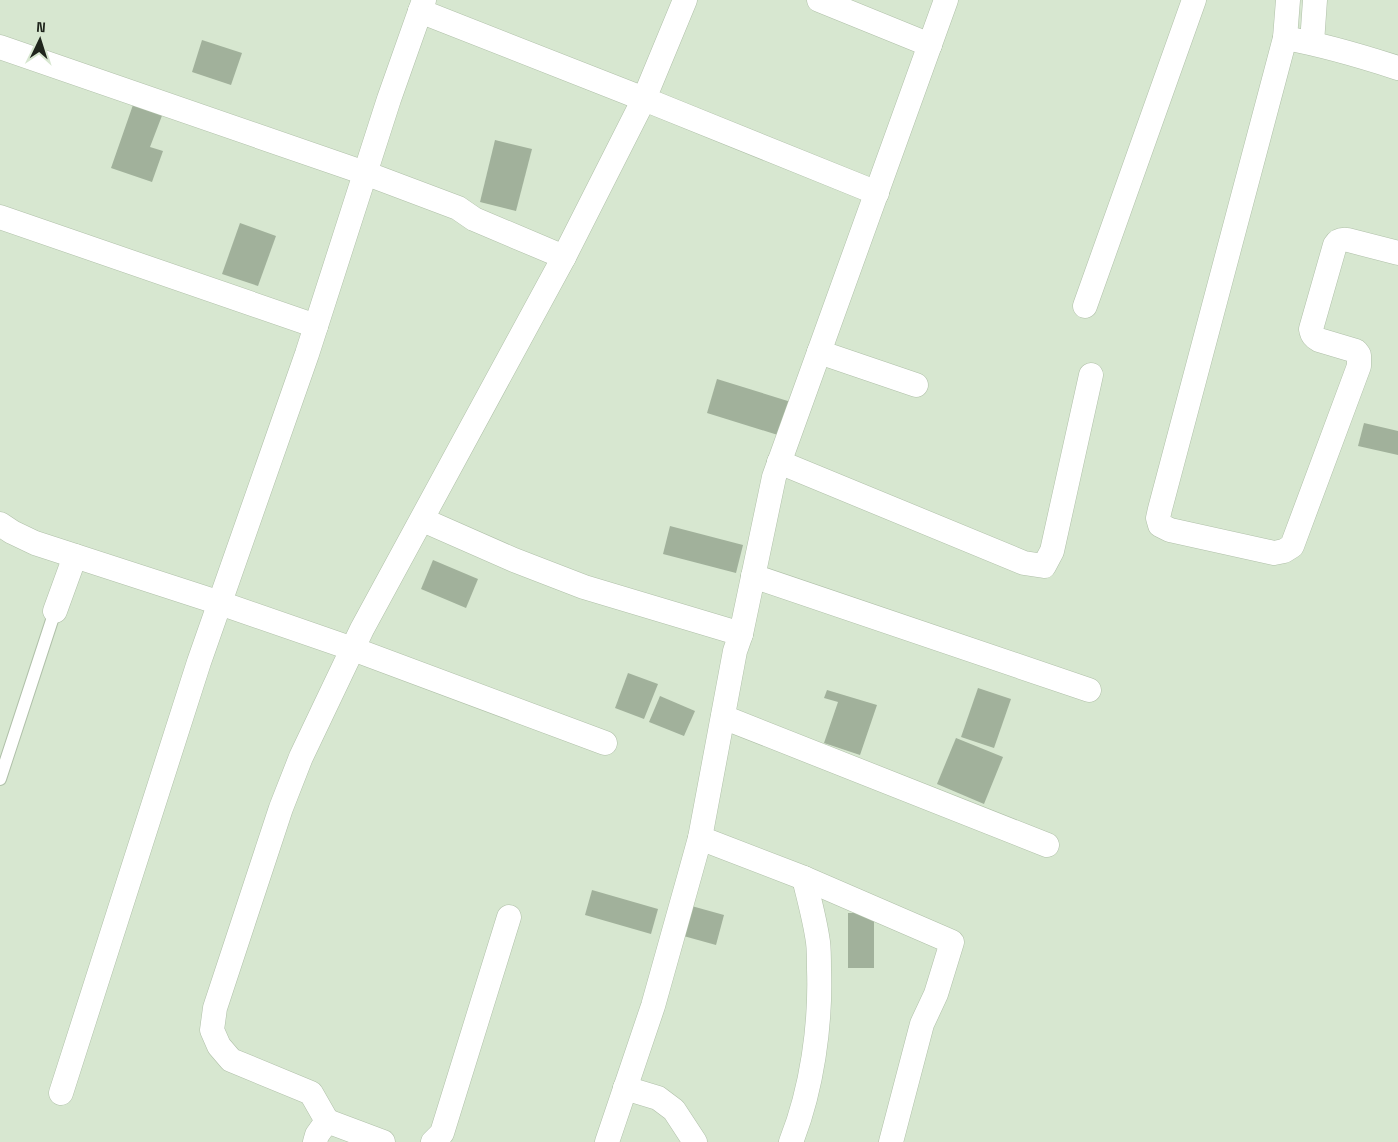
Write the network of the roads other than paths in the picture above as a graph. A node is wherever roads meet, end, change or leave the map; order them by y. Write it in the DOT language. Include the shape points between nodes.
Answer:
graph roads {
  1 [pos="685,0"];
  2 [pos="818,0"];
  3 [pos="946,0"];
  4 [pos="1194,0"];
  5 [pos="1288,0"];
  6 [pos="1315,0"];
  7 [pos="422,6"];
  8 [pos="1285,38"];
  9 [pos="1312,42"];
  10 [pos="930,45"];
  11 [pos="0,47"];
  12 [pos="1398,68"];
  13 [pos="644,99"];
  14 [pos="366,173"];
  15 [pos="877,193"];
  16 [pos="0,217"];
  17 [pos="1398,253"];
  18 [pos="564,257"];
  19 [pos="1085,306"];
  20 [pos="316,326"];
  21 [pos="819,352"];
  22 [pos="1091,375"];
  23 [pos="916,385"];
  24 [pos="779,462"];
  25 [pos="423,520"];
  26 [pos="0,524"];
  27 [pos="75,556"];
  28 [pos="753,576"];
  29 [pos="220,603"];
  30 [pos="55,611"];
  31 [pos="741,634"];
  32 [pos="353,649"];
  33 [pos="1089,690"];
  34 [pos="723,717"];
  35 [pos="605,743"];
  36 [pos="0,779"];
  37 [pos="700,838"];
  38 [pos="1047,845"];
  39 [pos="804,878"];
  40 [pos="509,918"];
  41 [pos="625,1088"];
  42 [pos="61,1093"];
  43 [pos="327,1121"];
  44 [pos="315,1142"];
  45 [pos="383,1142"];
  46 [pos="433,1142"];
  47 [pos="607,1142"];
  48 [pos="695,1142"];
  49 [pos="791,1142"];
  50 [pos="891,1142"];
  1 -- 13 [label="street"];
  2 -- 10 [label="street"];
  3 -- 10 [label="street"];
  4 -- 19 [label="street"];
  5 -- 8 [label="street"];
  6 -- 9 [label="street"];
  7 -- 13 [label="street"];
  7 -- 14 [label="street"];
  8 -- 9 [label="street"];
  8 -- 17 [label="street" via="1160,509 1160,525 1274,553 1292,546 1359,366 1356,351 1318,340 1311,329 1335,245 1342,239"];
  9 -- 12 [label="street"];
  10 -- 15 [label="street"];
  11 -- 14 [label="street"];
  13 -- 15 [label="street"];
  13 -- 18 [label="street"];
  14 -- 18 [label="street" via="458,208 474,219"];
  14 -- 20 [label="street"];
  15 -- 21 [label="street"];
  16 -- 20 [label="street"];
  18 -- 25 [label="street"];
  20 -- 29 [label="street"];
  21 -- 23 [label="street"];
  21 -- 24 [label="street"];
  22 -- 24 [label="street" via="1052,551 1044,566 1024,563"];
  24 -- 28 [label="street"];
  25 -- 31 [label="street" via="584,587"];
  25 -- 32 [label="street"];
  26 -- 27 [label="street" via="35,543"];
  27 -- 29 [label="street"];
  27 -- 30 [label="street"];
  28 -- 31 [label="street"];
  28 -- 33 [label="street"];
  29 -- 32 [label="street"];
  29 -- 42 [label="street"];
  30 -- 36 [label="lane"];
  31 -- 34 [label="street"];
  32 -- 35 [label="street"];
  32 -- 43 [label="street" via="301,757 281,808 215,1008 212,1030 230,1060 311,1093"];
  34 -- 37 [label="street"];
  34 -- 38 [label="street"];
  37 -- 39 [label="street"];
  37 -- 41 [label="street" via="653,1006"];
  39 -- 49 [label="street" via="818,943 819,1018 804,1102"];
  39 -- 50 [label="street" via="952,942 936,994 922,1024"];
  40 -- 46 [label="street" via="442,1133"];
  41 -- 47 [label="street"];
  41 -- 48 [label="street" via="658,1098 674,1110"];
  43 -- 44 [label="street"];
  43 -- 45 [label="street"];
}
